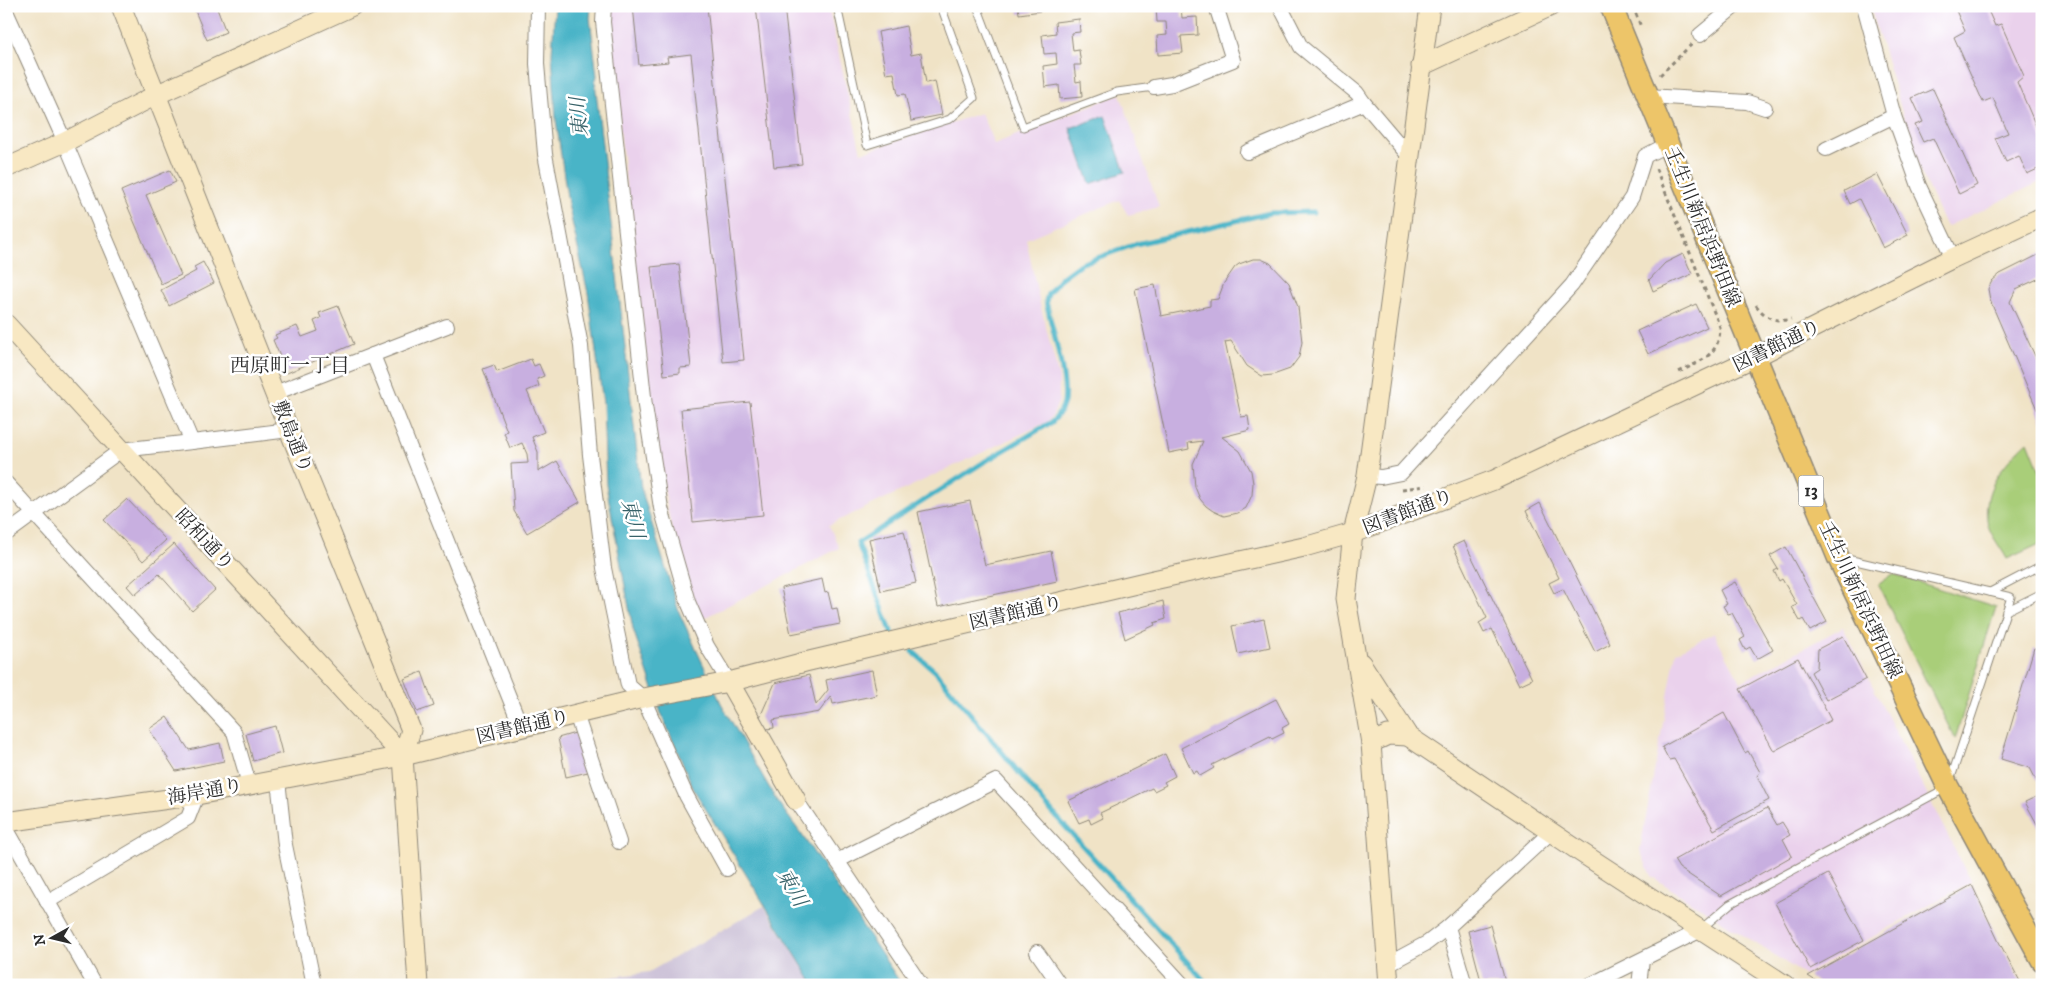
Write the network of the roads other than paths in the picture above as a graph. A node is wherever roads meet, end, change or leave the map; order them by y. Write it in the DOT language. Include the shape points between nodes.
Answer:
graph roads {
  1 [pos="121,6"];
  2 [pos="352,6"];
  3 [pos="538,6"];
  4 [pos="604,6"];
  5 [pos="838,6"];
  6 [pos="940,6"];
  7 [pos="977,6"];
  8 [pos="1216,6"];
  9 [pos="1280,6"];
  10 [pos="1430,6"];
  11 [pos="1551,6"];
  12 [pos="1611,6"];
  13 [pos="1735,6"];
  14 [pos="1864,6"];
  15 [pos="6,11"];
  16 [pos="1700,35"];
  17 [pos="1421,66"];
  18 [pos="1154,87"];
  19 [pos="156,95"];
  20 [pos="1648,96"];
  21 [pos="1364,103"];
  22 [pos="1765,108"];
  23 [pos="1894,116"];
  24 [pos="65,142"];
  25 [pos="1659,149"];
  26 [pos="1826,149"];
  27 [pos="1247,152"];
  28 [pos="1409,156"];
  29 [pos="6,168"];
  30 [pos="2042,217"];
  31 [pos="1953,258"];
  32 [pos="6,324"];
  33 [pos="447,326"];
  34 [pos="374,355"];
  35 [pos="1755,357"];
  36 [pos="275,393"];
  37 [pos="289,430"];
  38 [pos="192,442"];
  39 [pos="121,450"];
  40 [pos="1374,476"];
  41 [pos="6,483"];
  42 [pos="34,513"];
  43 [pos="1353,533"];
  44 [pos="6,534"];
  45 [pos="1838,557"];
  46 [pos="2042,565"];
  47 [pos="1990,592"];
  48 [pos="2042,593"];
  49 [pos="2006,611"];
  50 [pos="1356,656"];
  51 [pos="729,682"];
  52 [pos="643,698"];
  53 [pos="576,714"];
  54 [pos="521,727"];
  55 [pos="1408,736"];
  56 [pos="1372,743"];
  57 [pos="403,756"];
  58 [pos="278,780"];
  59 [pos="249,784"];
  60 [pos="1948,787"];
  61 [pos="197,795"];
  62 [pos="796,800"];
  63 [pos="6,822"];
  64 [pos="6,828"];
  65 [pos="1551,832"];
  66 [pos="619,842"];
  67 [pos="837,861"];
  68 [pos="727,868"];
  69 [pos="47,902"];
  70 [pos="1448,927"];
  71 [pos="1701,930"];
  72 [pos="1037,952"];
  73 [pos="1642,960"];
  74 [pos="2042,960"];
  75 [pos="1388,964"];
  76 [pos="95,985"];
  77 [pos="314,985"];
  78 [pos="418,985"];
  79 [pos="921,985"];
  80 [pos="1060,985"];
  81 [pos="1183,985"];
  82 [pos="1389,985"];
  83 [pos="1465,985"];
  84 [pos="1590,985"];
  85 [pos="1639,985"];
  86 [pos="1785,985"];
  1 -- 19 [label="street, 敷島通り"];
  2 -- 19 [label="street"];
  3 -- 52 [label="street" via="537,64 545,154 581,346 604,568 628,685"];
  4 -- 51 [label="street" via="603,22 645,406 661,508 688,602 707,646"];
  5 -- 6 [label="lane" via="867,145 950,118 974,98"];
  7 -- 18 [label="lane" via="1023,128 1117,92"];
  8 -- 18 [label="street" via="1233,60 1172,84"];
  9 -- 21 [label="street" via="1302,47 1357,93"];
  10 -- 17 [label="street"];
  11 -- 17 [label="street"];
  12 -- 20 [label="main road, 壬生川新居浜野田線 / 13"];
  13 -- 16 [label="street"];
  14 -- 23 [label="street"];
  15 -- 24 [label="street"];
  17 -- 28 [label="street"];
  19 -- 24 [label="street"];
  19 -- 36 [label="street, 敷島通り"];
  20 -- 22 [label="street" via="1747,102"];
  20 -- 25 [label="main road, 壬生川新居浜野田線 / 13"];
  21 -- 27 [label="street"];
  21 -- 28 [label="street"];
  23 -- 26 [label="street"];
  23 -- 31 [label="street" via="1919,186"];
  24 -- 29 [label="street"];
  24 -- 38 [label="street"];
  25 -- 35 [label="main road, 壬生川新居浜野田線 / 13"];
  25 -- 40 [label="street" via="1645,156 1632,197 1572,285 1401,473"];
  28 -- 40 [label="street"];
  30 -- 31 [label="street, 図書館通り"];
  31 -- 35 [label="street, 図書館通り"];
  32 -- 39 [label="street, 昭和通り"];
  33 -- 34 [label="street"];
  34 -- 36 [label="street"];
  34 -- 54 [label="street"];
  35 -- 43 [label="street, 図書館通り" via="1494,480"];
  35 -- 45 [label="main road, 壬生川新居浜野田線 / 13"];
  36 -- 37 [label="street, 敷島通り"];
  37 -- 38 [label="street"];
  37 -- 57 [label="street, 敷島通り" via="411,730"];
  38 -- 39 [label="street"];
  39 -- 42 [label="street"];
  39 -- 57 [label="street, 昭和通り"];
  40 -- 43 [label="street"];
  41 -- 42 [label="street"];
  42 -- 44 [label="street"];
  42 -- 59 [label="street" via="234,732"];
  43 -- 50 [label="street" via="1346,599"];
  43 -- 51 [label="street, 図書館通り"];
  45 -- 47 [label="lane"];
  45 -- 60 [label="main road, 壬生川新居浜野田線 / 13"];
  46 -- 47 [label="lane"];
  47 -- 49 [label="lane" via="2011,597"];
  48 -- 49 [label="lane"];
  49 -- 60 [label="lane"];
  50 -- 55 [label="street"];
  50 -- 56 [label="street"];
  51 -- 52 [label="street, 図書館通り"];
  51 -- 62 [label="street"];
  52 -- 53 [label="street, 図書館通り"];
  52 -- 68 [label="street" via="686,795"];
  53 -- 54 [label="street, 図書館通り"];
  53 -- 66 [label="street"];
  54 -- 57 [label="street, 図書館通り"];
  55 -- 56 [label="street" via="1388,734"];
  55 -- 65 [label="street"];
  56 -- 75 [label="street"];
  57 -- 58 [label="street, 海岸通り"];
  57 -- 78 [label="street"];
  58 -- 59 [label="street, 海岸通り"];
  58 -- 77 [label="street" via="285,845"];
  59 -- 61 [label="street, 海岸通り"];
  60 -- 71 [label="lane" via="1730,904"];
  60 -- 74 [label="main road, 壬生川新居浜野田線 / 13"];
  61 -- 63 [label="street, 海岸通り"];
  61 -- 69 [label="street" via="188,818"];
  62 -- 67 [label="street"];
  64 -- 69 [label="street"];
  65 -- 70 [label="street"];
  65 -- 71 [label="street"];
  67 -- 79 [label="street"];
  67 -- 81 [label="street" via="996,780"];
  69 -- 76 [label="street"];
  70 -- 75 [label="street" via="1427,943"];
  70 -- 83 [label="street"];
  71 -- 73 [label="street"];
  71 -- 86 [label="street"];
  72 -- 80 [label="street"];
  73 -- 84 [label="street"];
  73 -- 85 [label="street"];
  75 -- 82 [label="street"];
}
